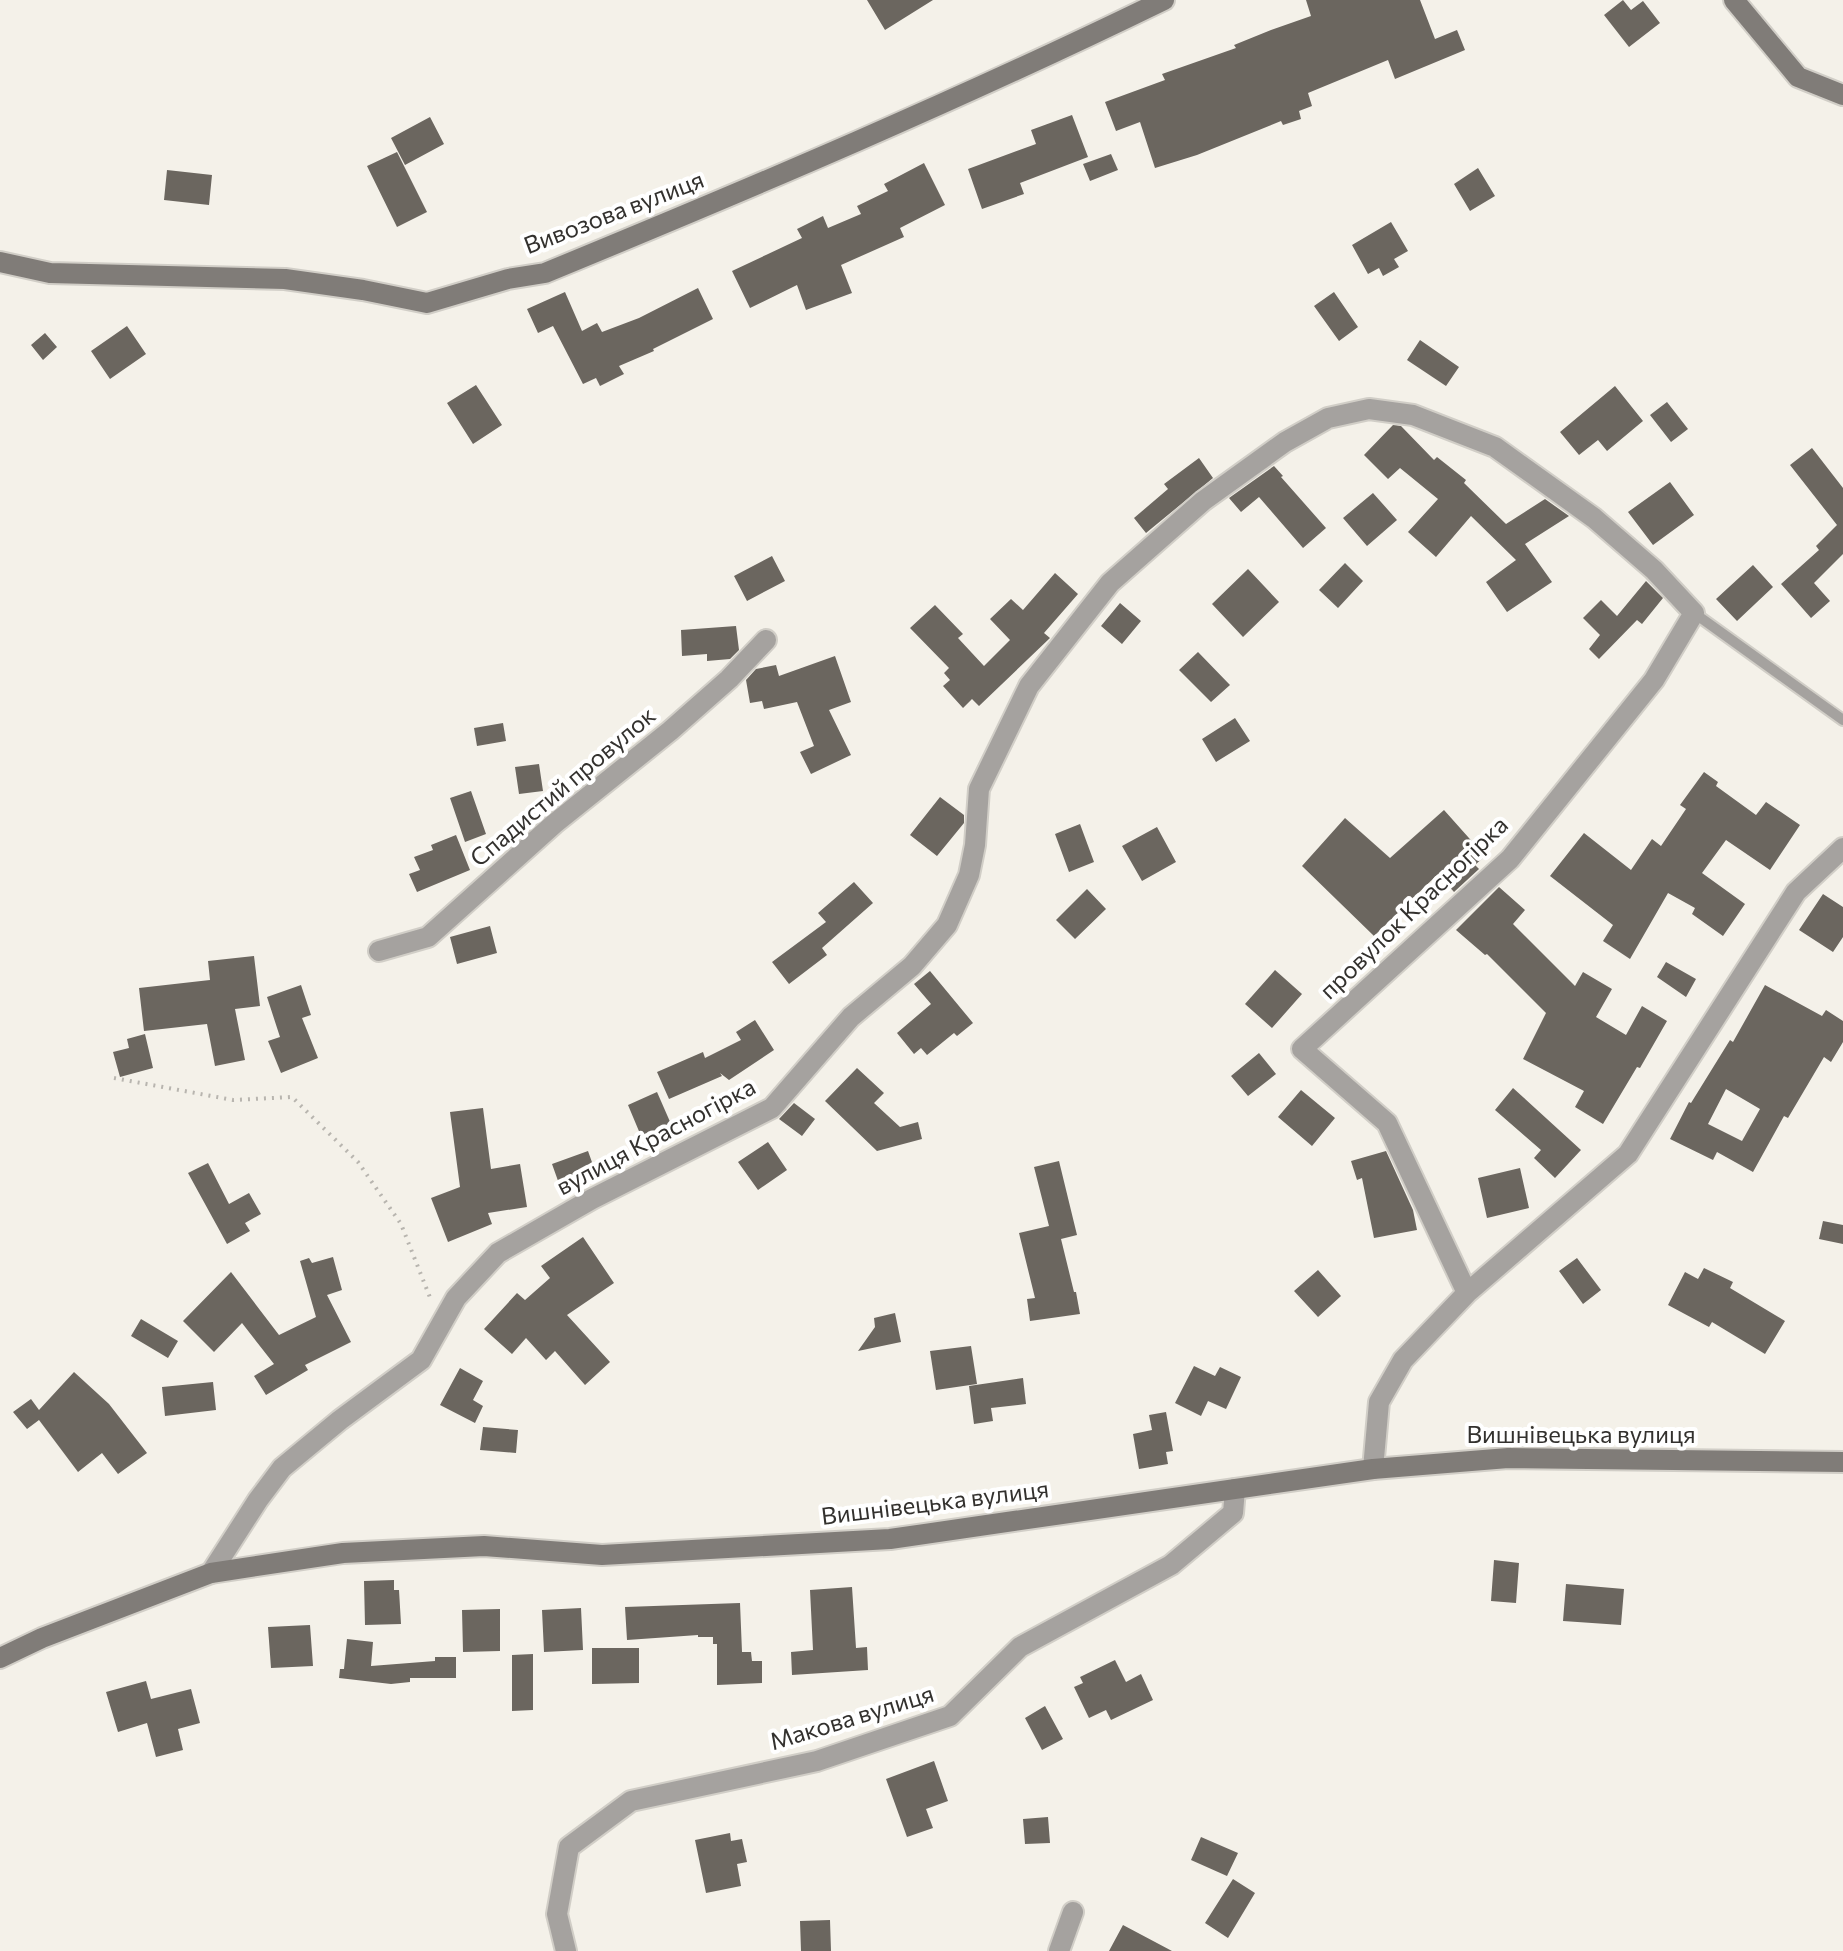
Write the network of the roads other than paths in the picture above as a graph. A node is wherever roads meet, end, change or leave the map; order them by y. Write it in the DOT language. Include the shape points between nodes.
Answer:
graph roads {
  1 [pos="1164,0"];
  2 [pos="1734,0"];
  3 [pos="1843,95"];
  4 [pos="0,262"];
  5 [pos="1694,613"];
  6 [pos="766,640"];
  7 [pos="1843,720"];
  8 [pos="1843,848"];
  9 [pos="379,951"];
  10 [pos="1467,1293"];
  11 [pos="1843,1462"];
  12 [pos="1373,1469"];
  13 [pos="1235,1489"];
  14 [pos="211,1573"];
  15 [pos="0,1658"];
  16 [pos="1073,1912"];
  17 [pos="566,1951"];
  18 [pos="1059,1951"];
  1 -- 4 [label="main road, Вивозова вулиця" via="868,138 601,250 545,273 427,303 285,279 50,273"];
  2 -- 3 [label="main road" via="1798,77"];
  5 -- 7 [label="lane"];
  5 -- 10 [label="street, провулок Красногірка" via="1654,680 1510,859 1302,1049 1387,1123"];
  5 -- 14 [label="street, вулиця Красногірка" via="1594,518 1495,447 1413,415 1379,410 1328,418 1285,442 1203,501 1110,583 1029,686 979,789 969,875 947,925 912,966 851,1017 772,1108 498,1253 456,1298 421,1360 282,1468"];
  6 -- 9 [label="street, Спадистий провулок" via="670,731 554,824 428,937"];
  8 -- 10 [label="street" via="1796,892 1628,1154"];
  10 -- 12 [label="street" via="1403,1360 1379,1402"];
  11 -- 12 [label="main road, Вишнівецька вулиця" via="1508,1458"];
  12 -- 13 [label="main road, Вишнівецька вулиця"];
  13 -- 14 [label="main road, Вишнівецька вулиця" via="890,1539 602,1555 484,1546 359,1552"];
  13 -- 17 [label="street, Макова вулиця" via="1233,1513 1171,1565 1020,1647 950,1716 817,1761 631,1801 569,1847 557,1914"];
  14 -- 15 [label="main road, Вишнівецька вулиця"];
  16 -- 18 [label="street"];
}
